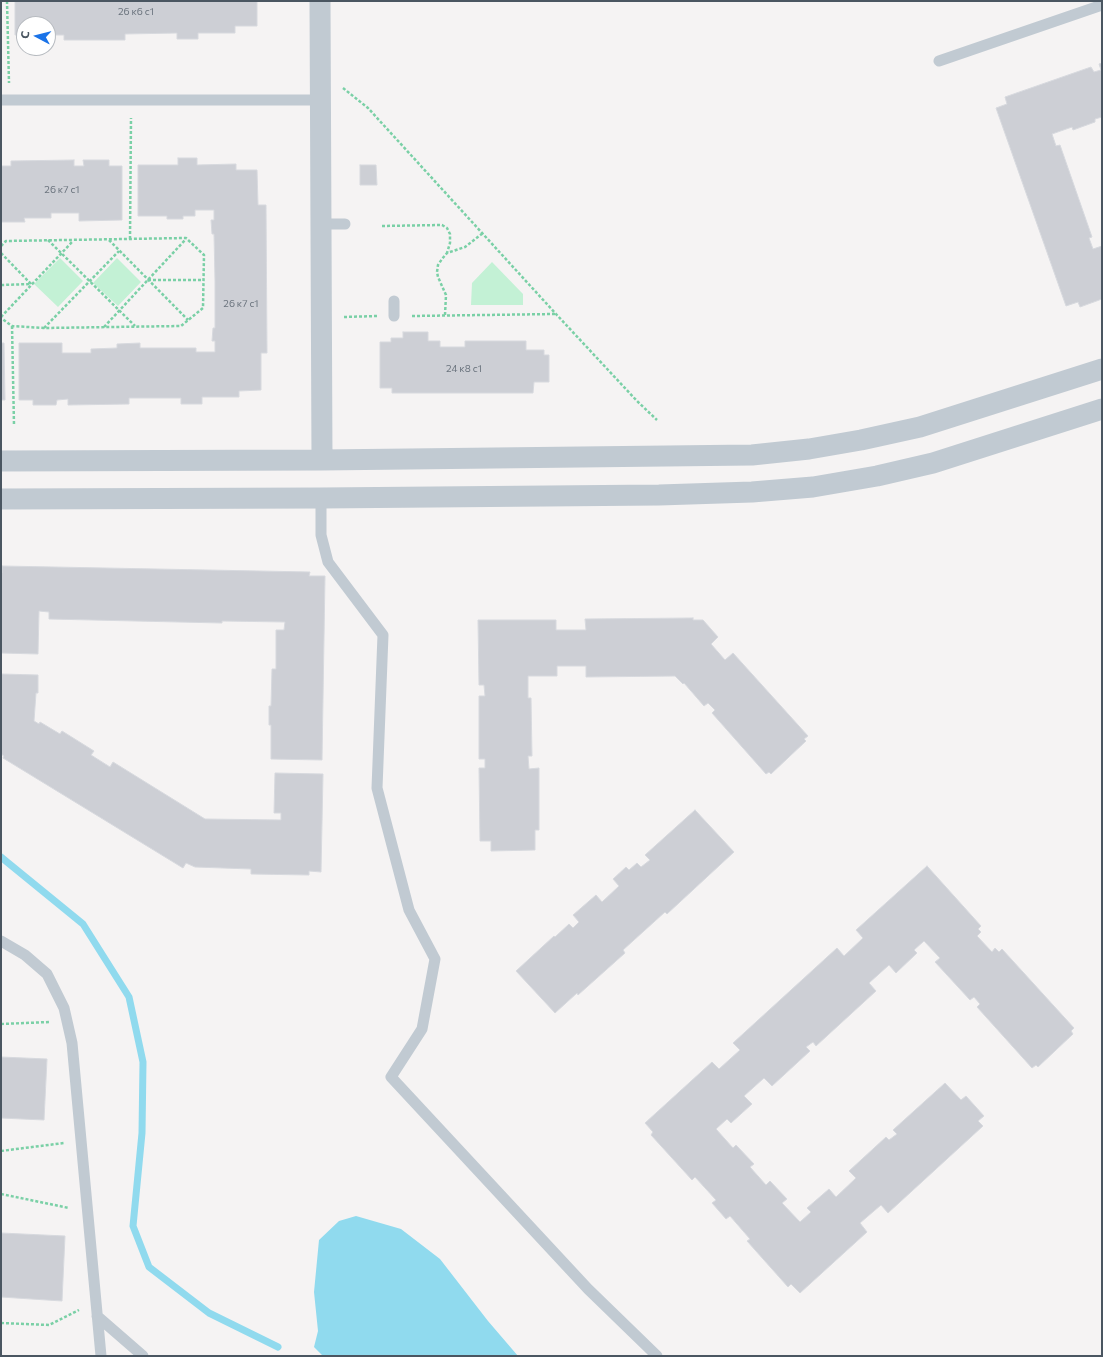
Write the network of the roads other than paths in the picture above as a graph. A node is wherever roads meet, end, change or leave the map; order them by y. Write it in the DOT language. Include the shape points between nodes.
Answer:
graph roads {
  1 [pos="320,1"];
  2 [pos="1102,4"];
  3 [pos="939,61"];
  4 [pos="5,100"];
  5 [pos="320,100"];
  6 [pos="321,224"];
  7 [pos="345,224"];
  8 [pos="394,301"];
  9 [pos="394,316"];
  10 [pos="1102,369"];
  11 [pos="1102,409"];
  12 [pos="322,460"];
  13 [pos="1,461"];
  14 [pos="321,498"];
  15 [pos="1,499"];
  16 [pos="1,941"];
  17 [pos="97,1312"];
  18 [pos="101,1356"];
  19 [pos="143,1356"];
  20 [pos="657,1356"];
  1 -- 5 [label="street"];
  2 -- 3 [label="lane"];
  4 -- 5 [label="lane"];
  5 -- 6 [label="street"];
  6 -- 7 [label="lane"];
  6 -- 12 [label="street"];
  8 -- 9 [label="lane"];
  10 -- 12 [label="street" via="1049,379 920,427 809,450 752,455"];
  11 -- 14 [label="street" via="933,463 813,487 659,495"];
  12 -- 13 [label="street"];
  14 -- 15 [label="street"];
  14 -- 20 [label="lane" via="321,535 328,562 383,635 377,788 409,910 435,959 422,1029 391,1077 588,1289"];
  16 -- 17 [label="lane" via="25,955 47,974 64,1008 72,1043"];
  17 -- 18 [label="lane"];
  17 -- 19 [label="lane"];
}
